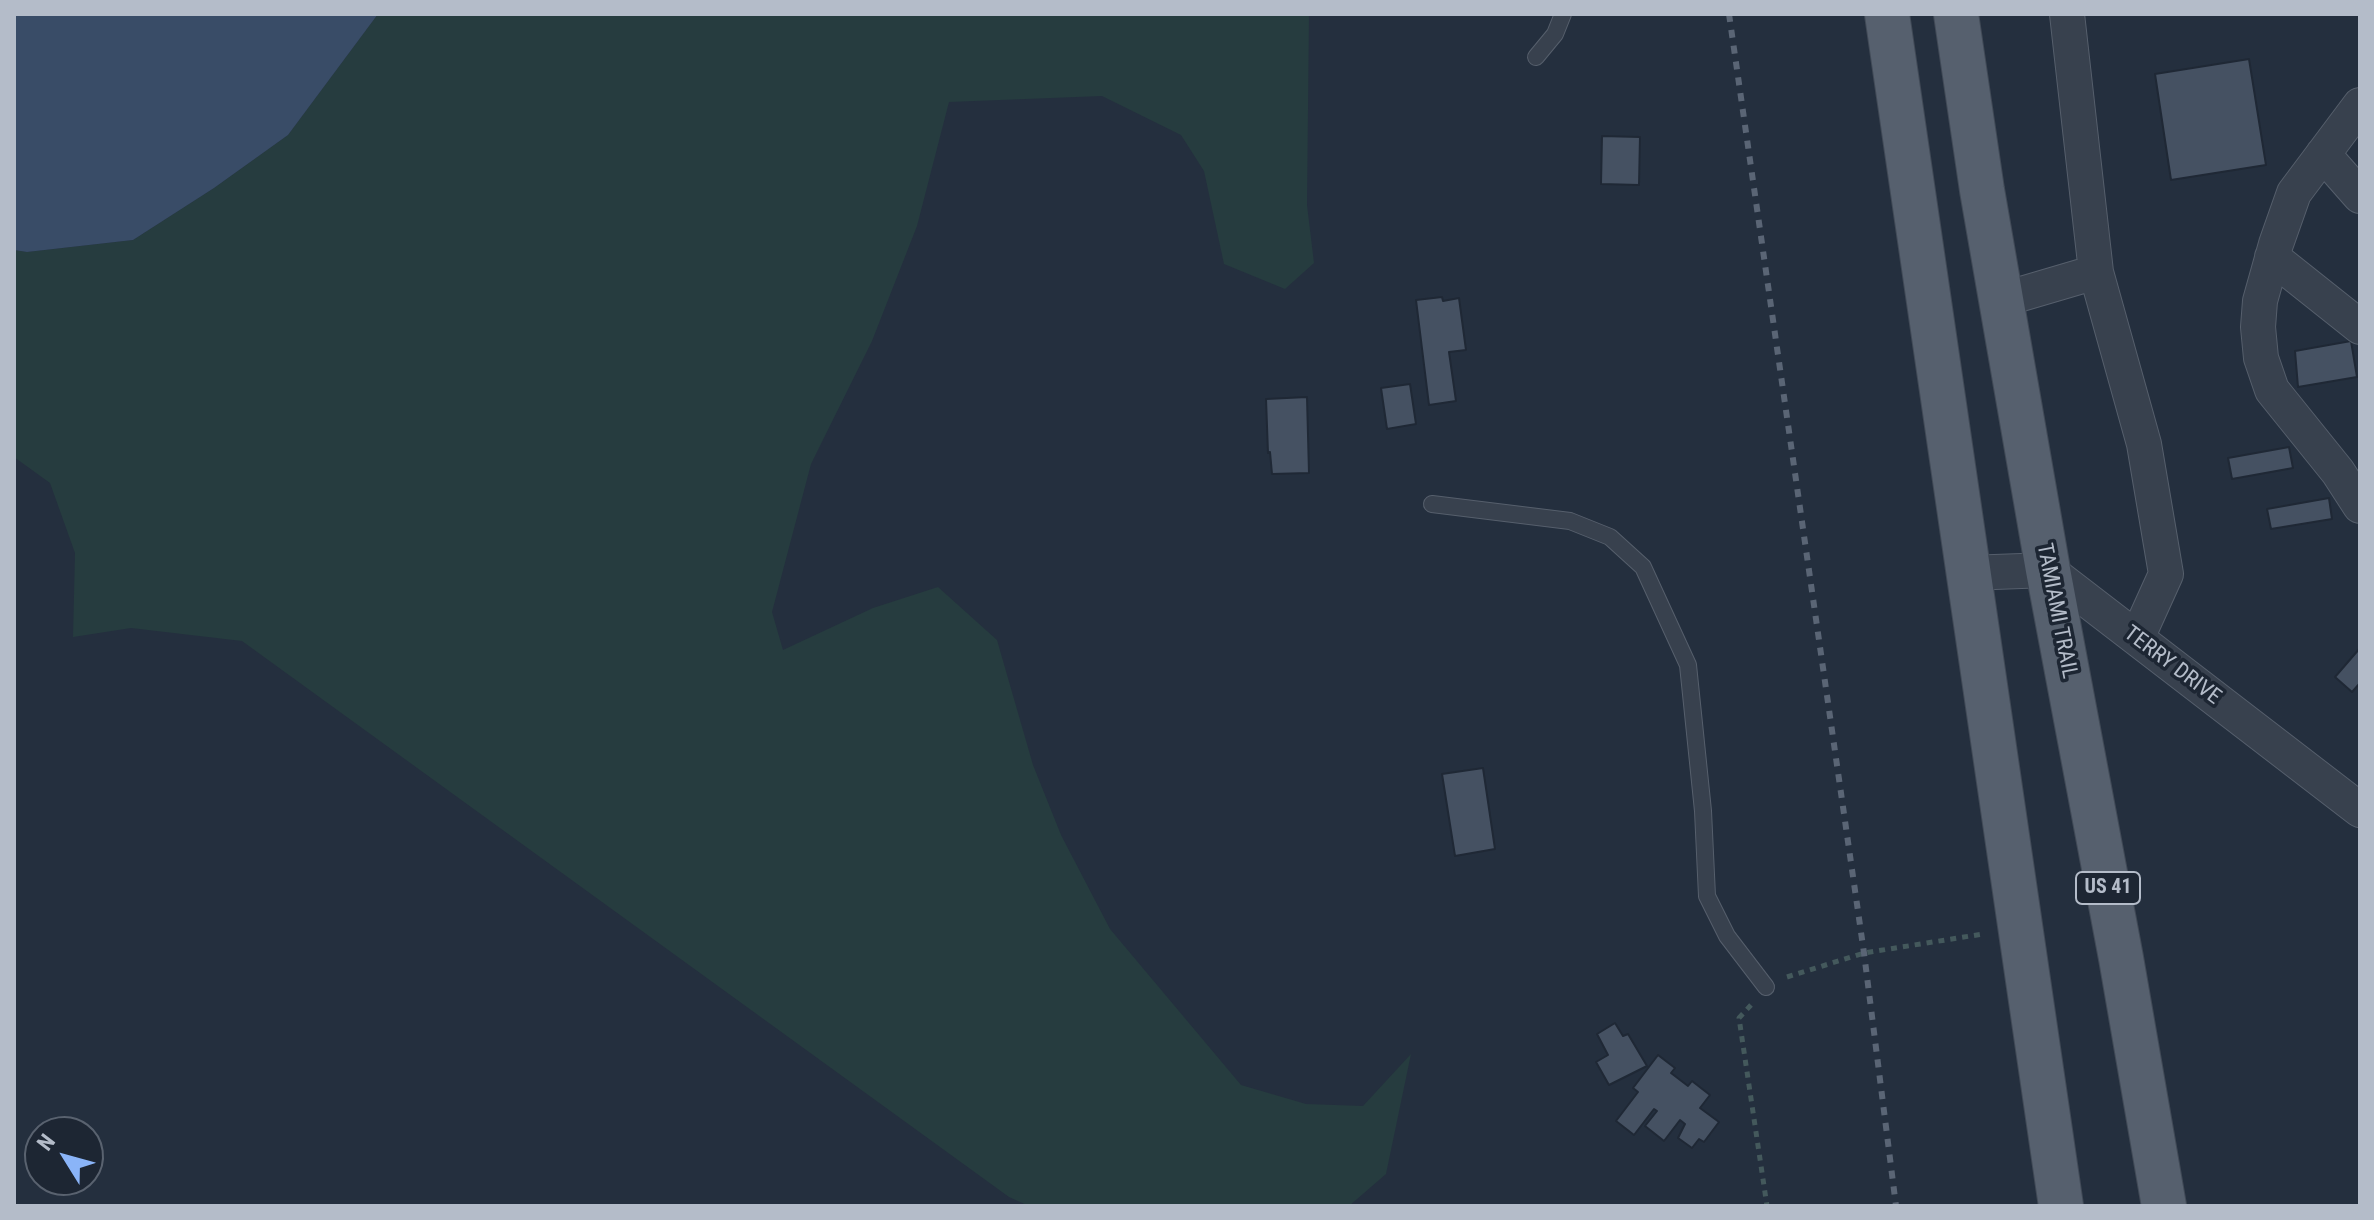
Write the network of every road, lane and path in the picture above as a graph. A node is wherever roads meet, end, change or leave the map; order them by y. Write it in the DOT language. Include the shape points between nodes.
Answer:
graph roads {
  1 [pos="1563,14"];
  2 [pos="1887,14"];
  3 [pos="1956,14"];
  4 [pos="2067,14"];
  5 [pos="1536,57"];
  6 [pos="2360,105"];
  7 [pos="2323,154"];
  8 [pos="2360,196"];
  9 [pos="2272,257"];
  10 [pos="2096,272"];
  11 [pos="2001,300"];
  12 [pos="2360,327"];
  13 [pos="1432,504"];
  14 [pos="2360,506"];
  15 [pos="2048,570"];
  16 [pos="1968,573"];
  17 [pos="2137,638"];
  18 [pos="2360,810"];
  19 [pos="2020,928"];
  20 [pos="1766,987"];
  21 [pos="1767,1206"];
  22 [pos="2061,1206"];
  23 [pos="2164,1206"];
  1 -- 5 [label="lane"];
  2 -- 16 [label="main road"];
  3 -- 11 [label="main road, TAMIAMI TRAIL / US 41"];
  4 -- 10 [label="street"];
  6 -- 7 [label="street"];
  7 -- 8 [label="street"];
  7 -- 9 [label="street" via="2294,193"];
  9 -- 12 [label="street"];
  9 -- 14 [label="street" via="2258,327 2272,390"];
  10 -- 11 [label="street"];
  10 -- 17 [label="street" via="2144,444 2166,574"];
  11 -- 15 [label="main road, TAMIAMI TRAIL / US 41"];
  13 -- 20 [label="lane" via="1570,521 1610,537 1643,567 1688,665 1707,896 1727,936"];
  15 -- 16 [label="street"];
  15 -- 17 [label="street, TERRY DRIVE"];
  15 -- 23 [label="main road, TAMIAMI TRAIL / US 41"];
  16 -- 19 [label="main road"];
  17 -- 18 [label="street, TERRY DRIVE"];
  19 -- 20 [label="path" via="1864,953"];
  19 -- 22 [label="main road"];
  20 -- 21 [label="path" via="1739,1018"];
}
